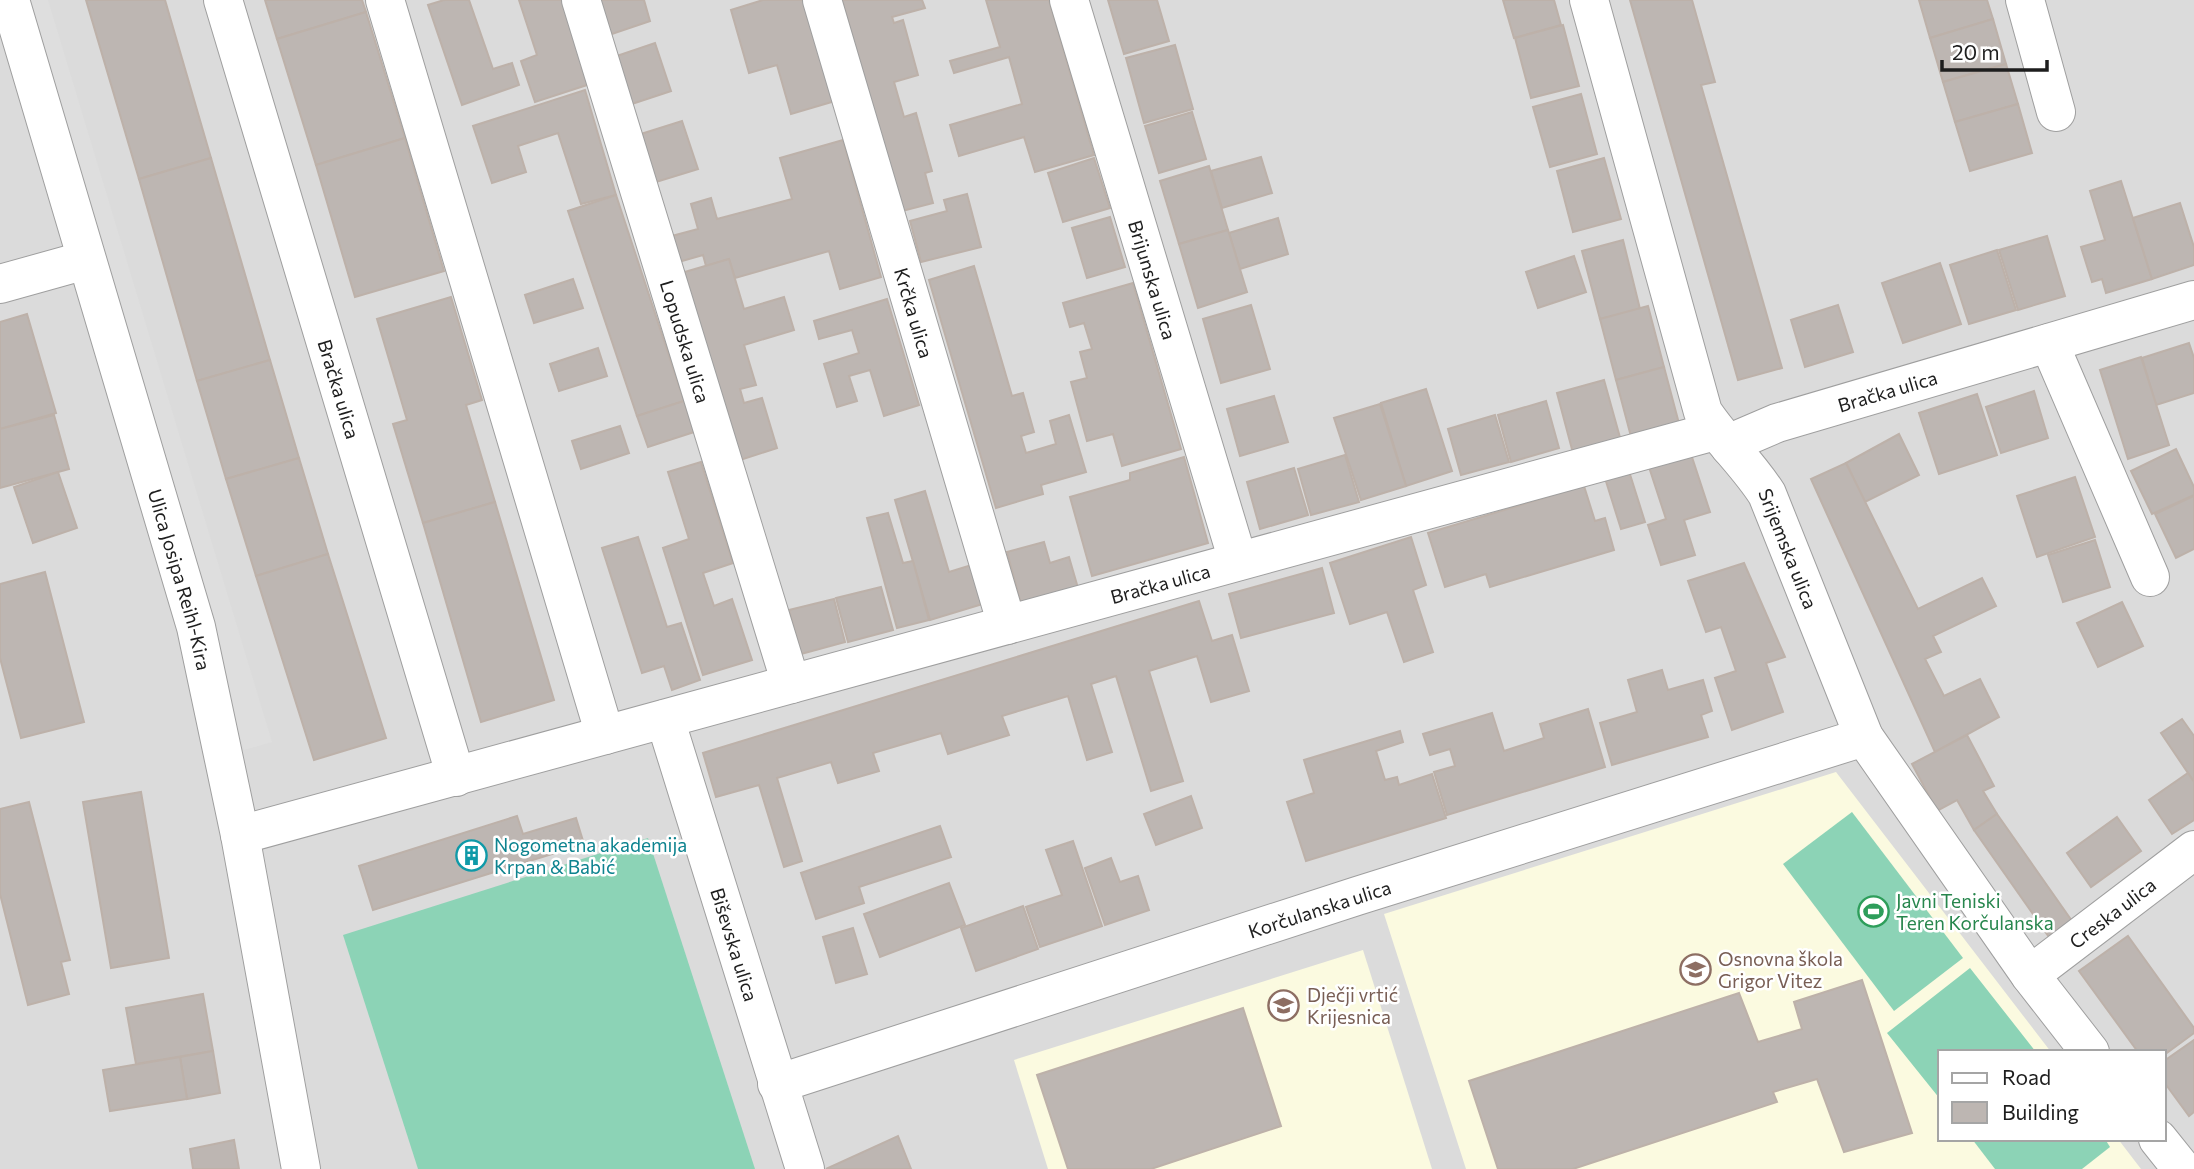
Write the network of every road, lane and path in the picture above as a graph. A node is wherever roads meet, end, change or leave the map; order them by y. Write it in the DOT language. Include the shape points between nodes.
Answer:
graph roads {
  1 [pos="10,0"];
  2 [pos="223,0"];
  3 [pos="385,0"];
  4 [pos="581,0"];
  5 [pos="822,0"];
  6 [pos="1069,0"];
  7 [pos="1589,0"];
  8 [pos="2025,0"];
  9 [pos="2056,112"];
  10 [pos="86,260"];
  11 [pos="0,284"];
  12 [pos="2194,300"];
  13 [pos="2049,343"];
  14 [pos="1723,439"];
  15 [pos="1238,561"];
  16 [pos="2150,577"];
  17 [pos="1007,625"];
  18 [pos="791,684"];
  19 [pos="665,719"];
  20 [pos="605,735"];
  21 [pos="1864,737"];
  22 [pos="456,777"];
  23 [pos="240,835"];
  24 [pos="2194,850"];
  25 [pos="2030,975"];
  26 [pos="2088,1050"];
  27 [pos="777,1084"];
  28 [pos="2160,1141"];
  29 [pos="301,1169"];
  30 [pos="805,1169"];
  31 [pos="2182,1169"];
  1 -- 10 [label="street, Ulica Josipa Reihl-Kira"];
  2 -- 22 [label="street, Bračka ulica"];
  3 -- 20 [label="street"];
  4 -- 18 [label="street, Lopudska ulica"];
  5 -- 17 [label="street, Krčka ulica"];
  6 -- 15 [label="street, Brijunska ulica"];
  7 -- 14 [label="street, Srijemska ulica" via="1703,412"];
  8 -- 9 [label="street"];
  10 -- 11 [label="street"];
  10 -- 23 [label="street, Ulica Josipa Reihl-Kira" via="195,627"];
  12 -- 13 [label="street, Bračka ulica"];
  13 -- 14 [label="street, Bračka ulica" via="1777,423 1742,438"];
  13 -- 16 [label="street"];
  14 -- 15 [label="street, Bračka ulica"];
  14 -- 21 [label="street, Srijemska ulica" via="1767,494"];
  15 -- 17 [label="street, Bračka ulica"];
  17 -- 18 [label="street, Bračka ulica"];
  18 -- 19 [label="street, Bračka ulica"];
  19 -- 20 [label="street, Bračka ulica"];
  19 -- 27 [label="street, Biševska ulica"];
  20 -- 22 [label="street, Bračka ulica"];
  21 -- 25 [label="street, Srijemska ulica"];
  21 -- 27 [label="street, Korčulanska ulica"];
  22 -- 23 [label="street, Bračka ulica"];
  23 -- 29 [label="street, Ulica Josipa Reihl-Kira"];
  24 -- 25 [label="street, Creska ulica"];
  25 -- 26 [label="street, Srijemska ulica"];
  27 -- 30 [label="street, Biševska ulica"];
  28 -- 31 [label="street"];
}
